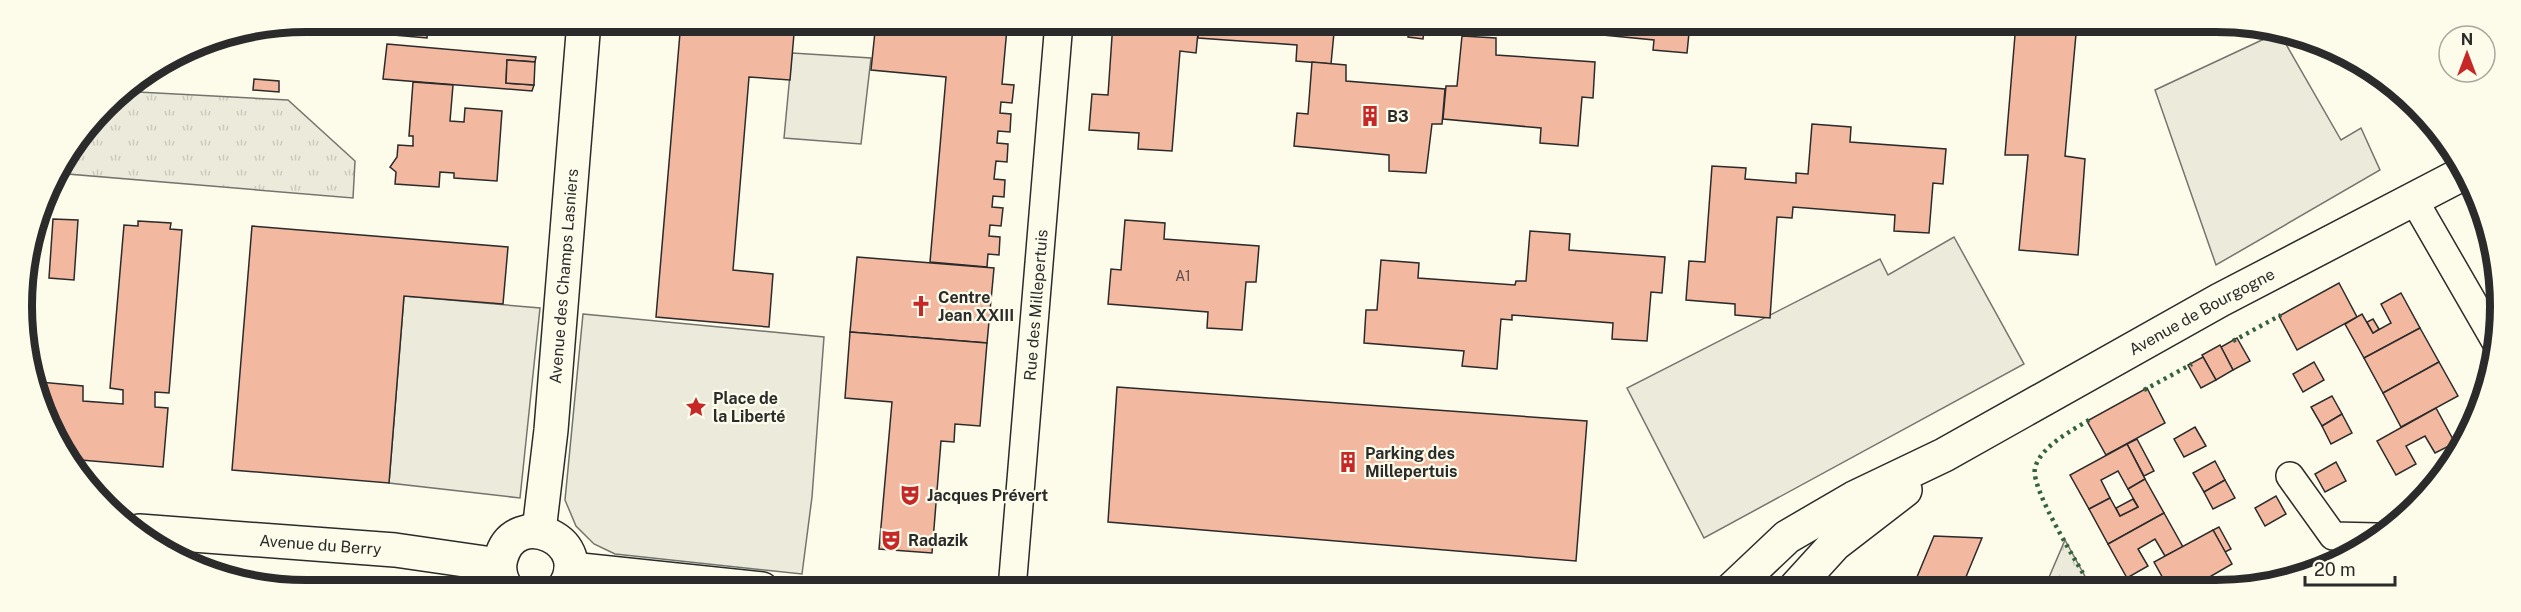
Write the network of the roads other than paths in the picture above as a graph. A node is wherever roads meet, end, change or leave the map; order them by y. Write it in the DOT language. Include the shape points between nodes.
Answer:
graph roads {
  1 [pos="583,32"];
  2 [pos="1058,32"];
  3 [pos="2457,177"];
  4 [pos="2414,200"];
  5 [pos="2488,329"];
  6 [pos="1944,455"];
  7 [pos="2290,476"];
  8 [pos="539,531"];
  9 [pos="150,532"];
  10 [pos="2364,537"];
  11 [pos="503,577"];
  12 [pos="567,579"];
  13 [pos="586,580"];
  14 [pos="1013,580"];
  15 [pos="1742,580"];
  16 [pos="1802,580"];
  1 -- 8 [label="street, Avenue des Champs Lasniers"];
  2 -- 14 [label="street, Rue des Millepertuis"];
  3 -- 4 [label="street, Avenue de Bourgogne"];
  4 -- 5 [label="street"];
  4 -- 6 [label="street, Avenue de Bourgogne" via="2220,300"];
  6 -- 15 [label="street, Avenue de Bourgogne" via="1854,498 1787,537"];
  6 -- 16 [label="street, Avenue de Bourgogne" via="1919,480 1835,544"];
  7 -- 10 [label="street" via="2333,536"];
  8 -- 11 [label="street" via="517,536 508,544"];
  8 -- 12 [label="street" via="564,545 568,552"];
  9 -- 11 [label="street, Avenue du Berry" via="395,550"];
  12 -- 13 [label="street"];
}
